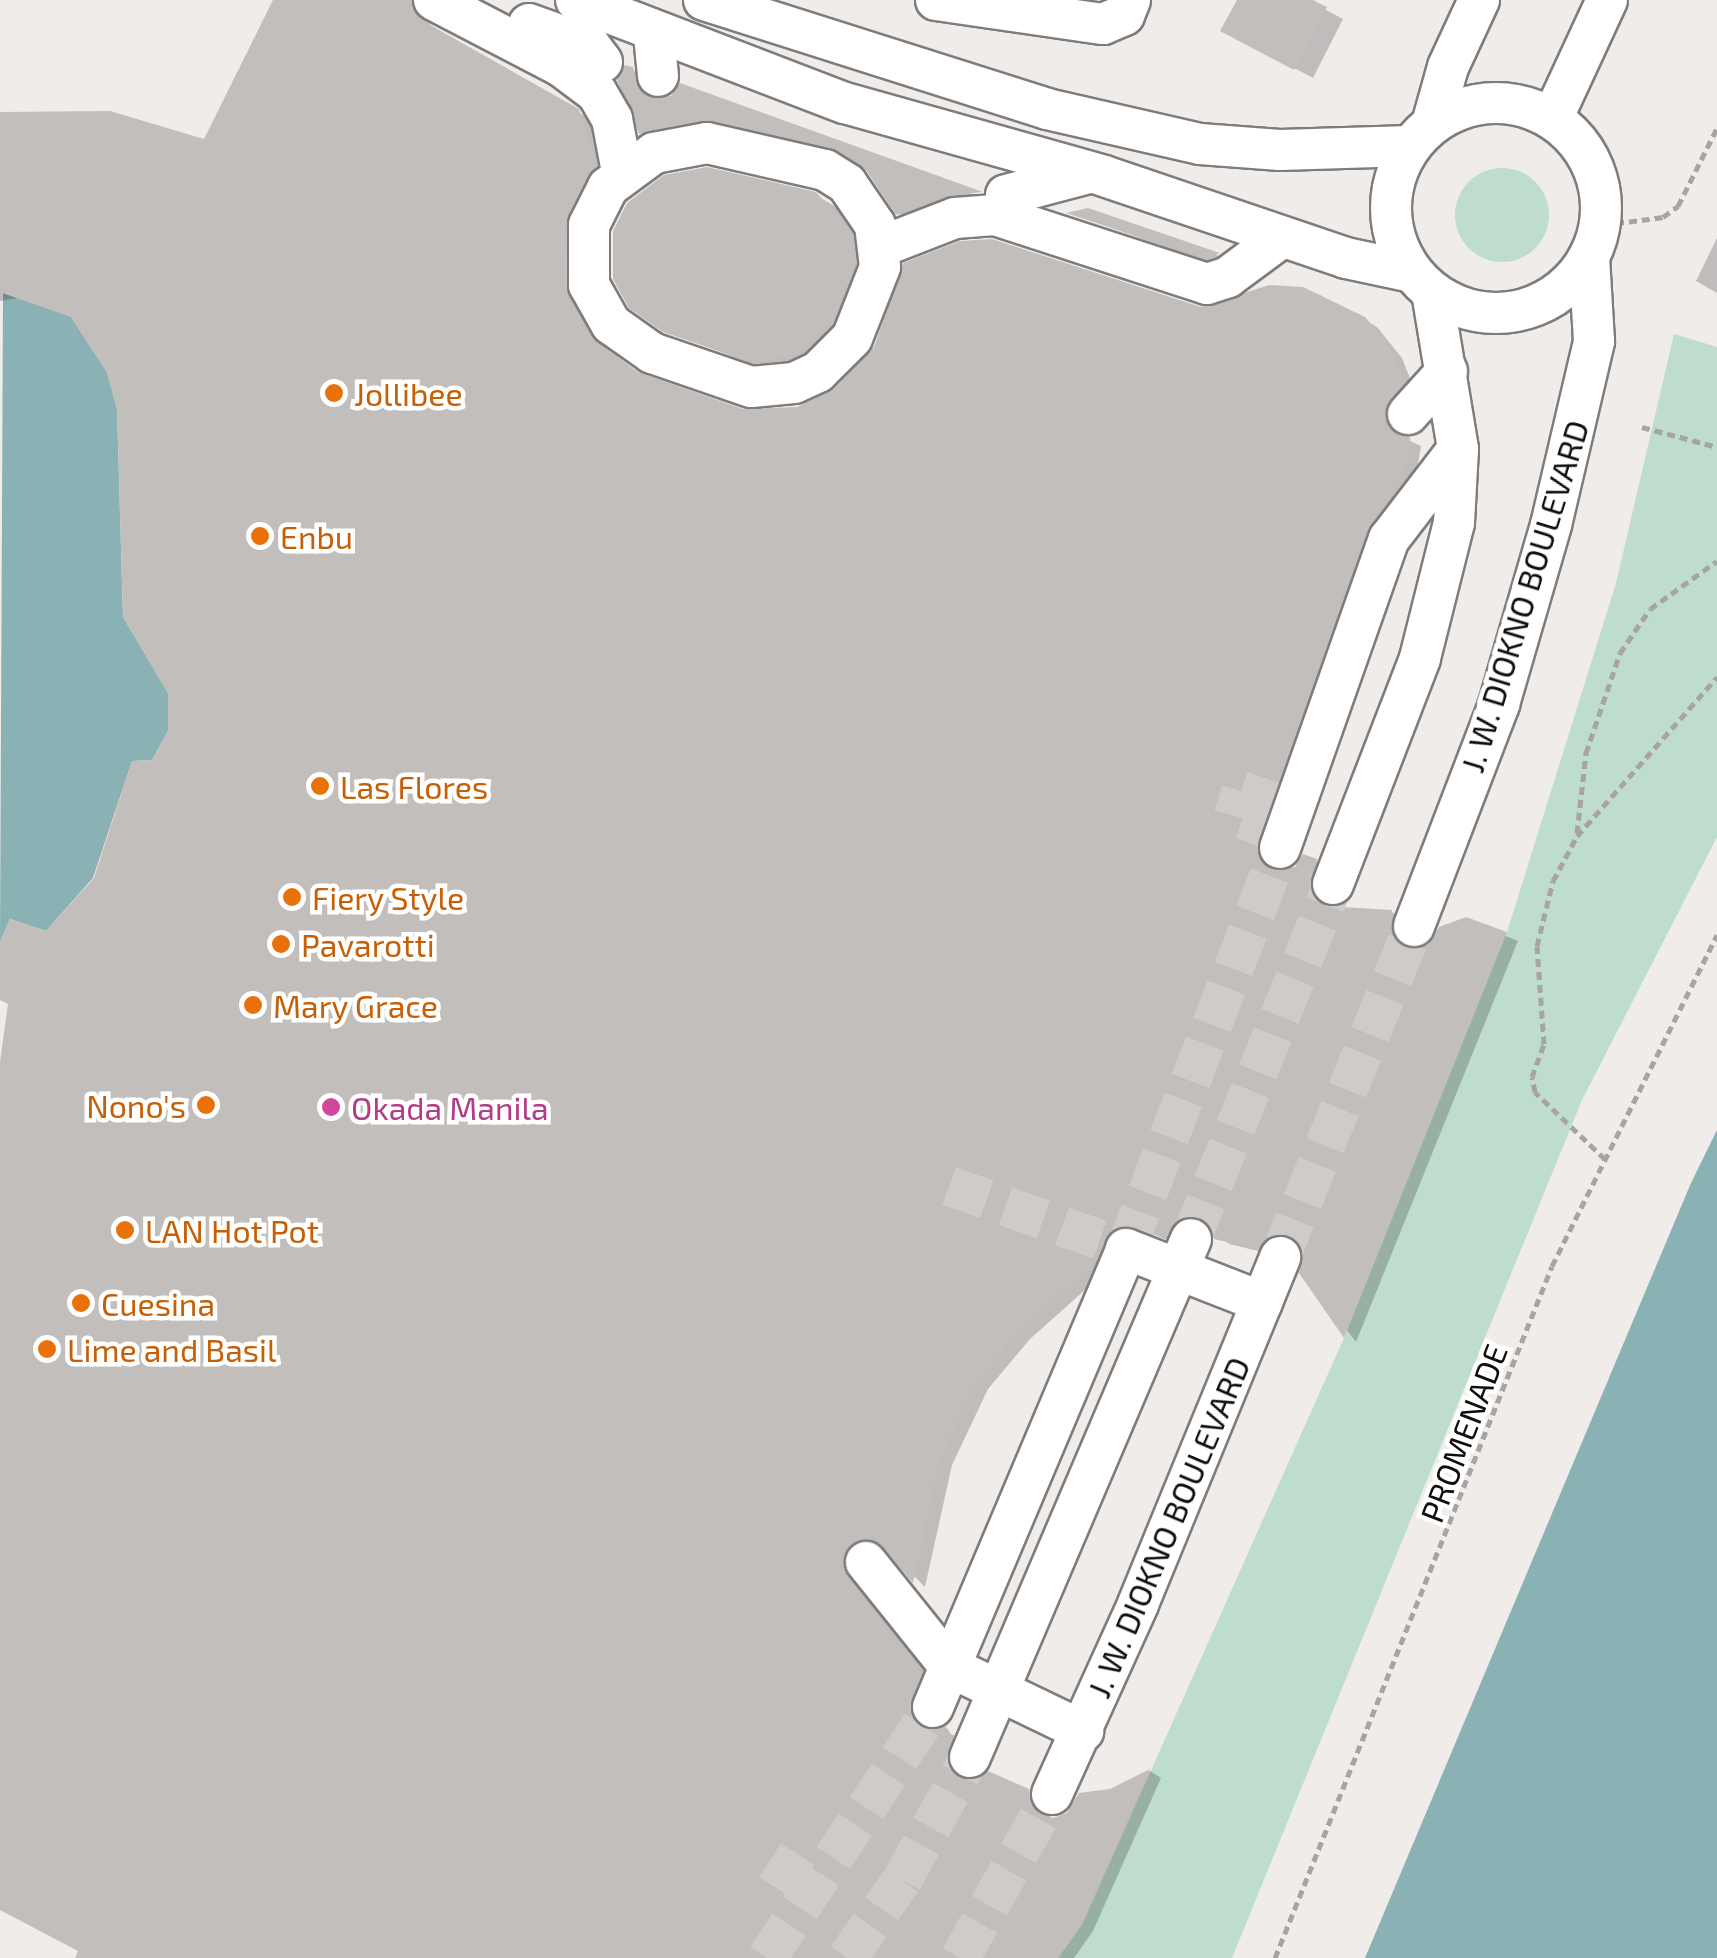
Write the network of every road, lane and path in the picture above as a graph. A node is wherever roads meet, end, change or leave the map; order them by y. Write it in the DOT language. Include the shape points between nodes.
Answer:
graph roads {
  1 [pos="434,0"];
  2 [pos="480,0"];
  3 [pos="576,0"];
  4 [pos="704,0"];
  5 [pos="936,0"];
  6 [pos="1130,0"];
  7 [pos="1479,0"];
  8 [pos="1607,0"];
  9 [pos="654,35"];
  10 [pos="602,62"];
  11 [pos="658,76"];
  12 [pos="1552,118"];
  13 [pos="1717,128"];
  14 [pos="1421,135"];
  15 [pos="622,172"];
  16 [pos="1090,172"];
  17 [pos="1006,195"];
  18 [pos="1282,237"];
  19 [pos="1595,241"];
  20 [pos="880,247"];
  21 [pos="1422,282"];
  22 [pos="1447,371"];
  23 [pos="1408,414"];
  24 [pos="1642,426"];
  25 [pos="1717,447"];
  26 [pos="1458,449"];
  27 [pos="1717,562"];
  28 [pos="1717,677"];
  29 [pos="1286,826"];
  30 [pos="1576,836"];
  31 [pos="1333,884"];
  32 [pos="1414,926"];
  33 [pos="1717,936"];
  34 [pos="1605,1159"];
  35 [pos="1185,1255"];
  36 [pos="1280,1258"];
  37 [pos="1262,1302"];
  38 [pos="866,1562"];
  39 [pos="950,1666"];
  40 [pos="1002,1696"];
  41 [pos="933,1707"];
  42 [pos="1083,1731"];
  43 [pos="970,1757"];
  44 [pos="1052,1794"];
  45 [pos="1275,1958"];
  1 -- 15 [label="street" via="561,66 597,93 612,118"];
  2 -- 10 [label="street" via="572,44 590,46"];
  3 -- 9 [label="street"];
  4 -- 14 [label="street" via="1047,110 1200,144 1280,150"];
  5 -- 6 [label="street" via="1103,24 1124,15"];
  7 -- 14 [label="street"];
  8 -- 12 [label="street"];
  9 -- 11 [label="street"];
  9 -- 16 [label="street" via="845,103"];
  12 -- 14 [label="street" via="1529,108 1478,104"];
  12 -- 19 [label="street" via="1592,164"];
  13 -- 19 [label="path" via="1678,206"];
  14 -- 21 [label="street" via="1390,196 1390,223"];
  15 -- 20 [label="street" via="679,145 754,150 794,161 847,184 865,205"];
  15 -- 20 [label="street" via="595,208 587,235 585,266 598,306 630,341 727,381 751,387 794,383 839,355 871,300"];
  16 -- 17 [label="street"];
  16 -- 18 [label="street"];
  18 -- 20 [label="street" via="1228,277 1206,284 995,215 955,218"];
  18 -- 21 [label="street"];
  19 -- 21 [label="street" via="1564,288 1528,308 1489,313"];
  19 -- 32 [label="street, J. W. DIOKNO BOULEVARD" via="1594,341 1551,525 1499,704"];
  21 -- 22 [label="street"];
  22 -- 23 [label="street"];
  22 -- 26 [label="street"];
  24 -- 25 [label="path"];
  26 -- 29 [label="street" via="1389,539"];
  26 -- 31 [label="street" via="1454,523 1431,619"];
  27 -- 30 [label="path" via="1650,610 1620,652 1586,752"];
  28 -- 30 [label="path"];
  30 -- 34 [label="path" via="1553,881 1537,946 1544,1044 1532,1077 1544,1106"];
  33 -- 34 [label="path, PROMENADE"];
  34 -- 45 [label="path, PROMENADE" via="1552,1266"];
  35 -- 37 [label="street"];
  35 -- 39 [label="street" via="1126,1250"];
  35 -- 40 [label="street"];
  36 -- 37 [label="street, J. W. DIOKNO BOULEVARD"];
  37 -- 42 [label="street, J. W. DIOKNO BOULEVARD"];
  38 -- 39 [label="street"];
  39 -- 40 [label="street"];
  39 -- 41 [label="street"];
  40 -- 42 [label="street"];
  40 -- 43 [label="street"];
  42 -- 44 [label="street, J. W. DIOKNO BOULEVARD"];
}
